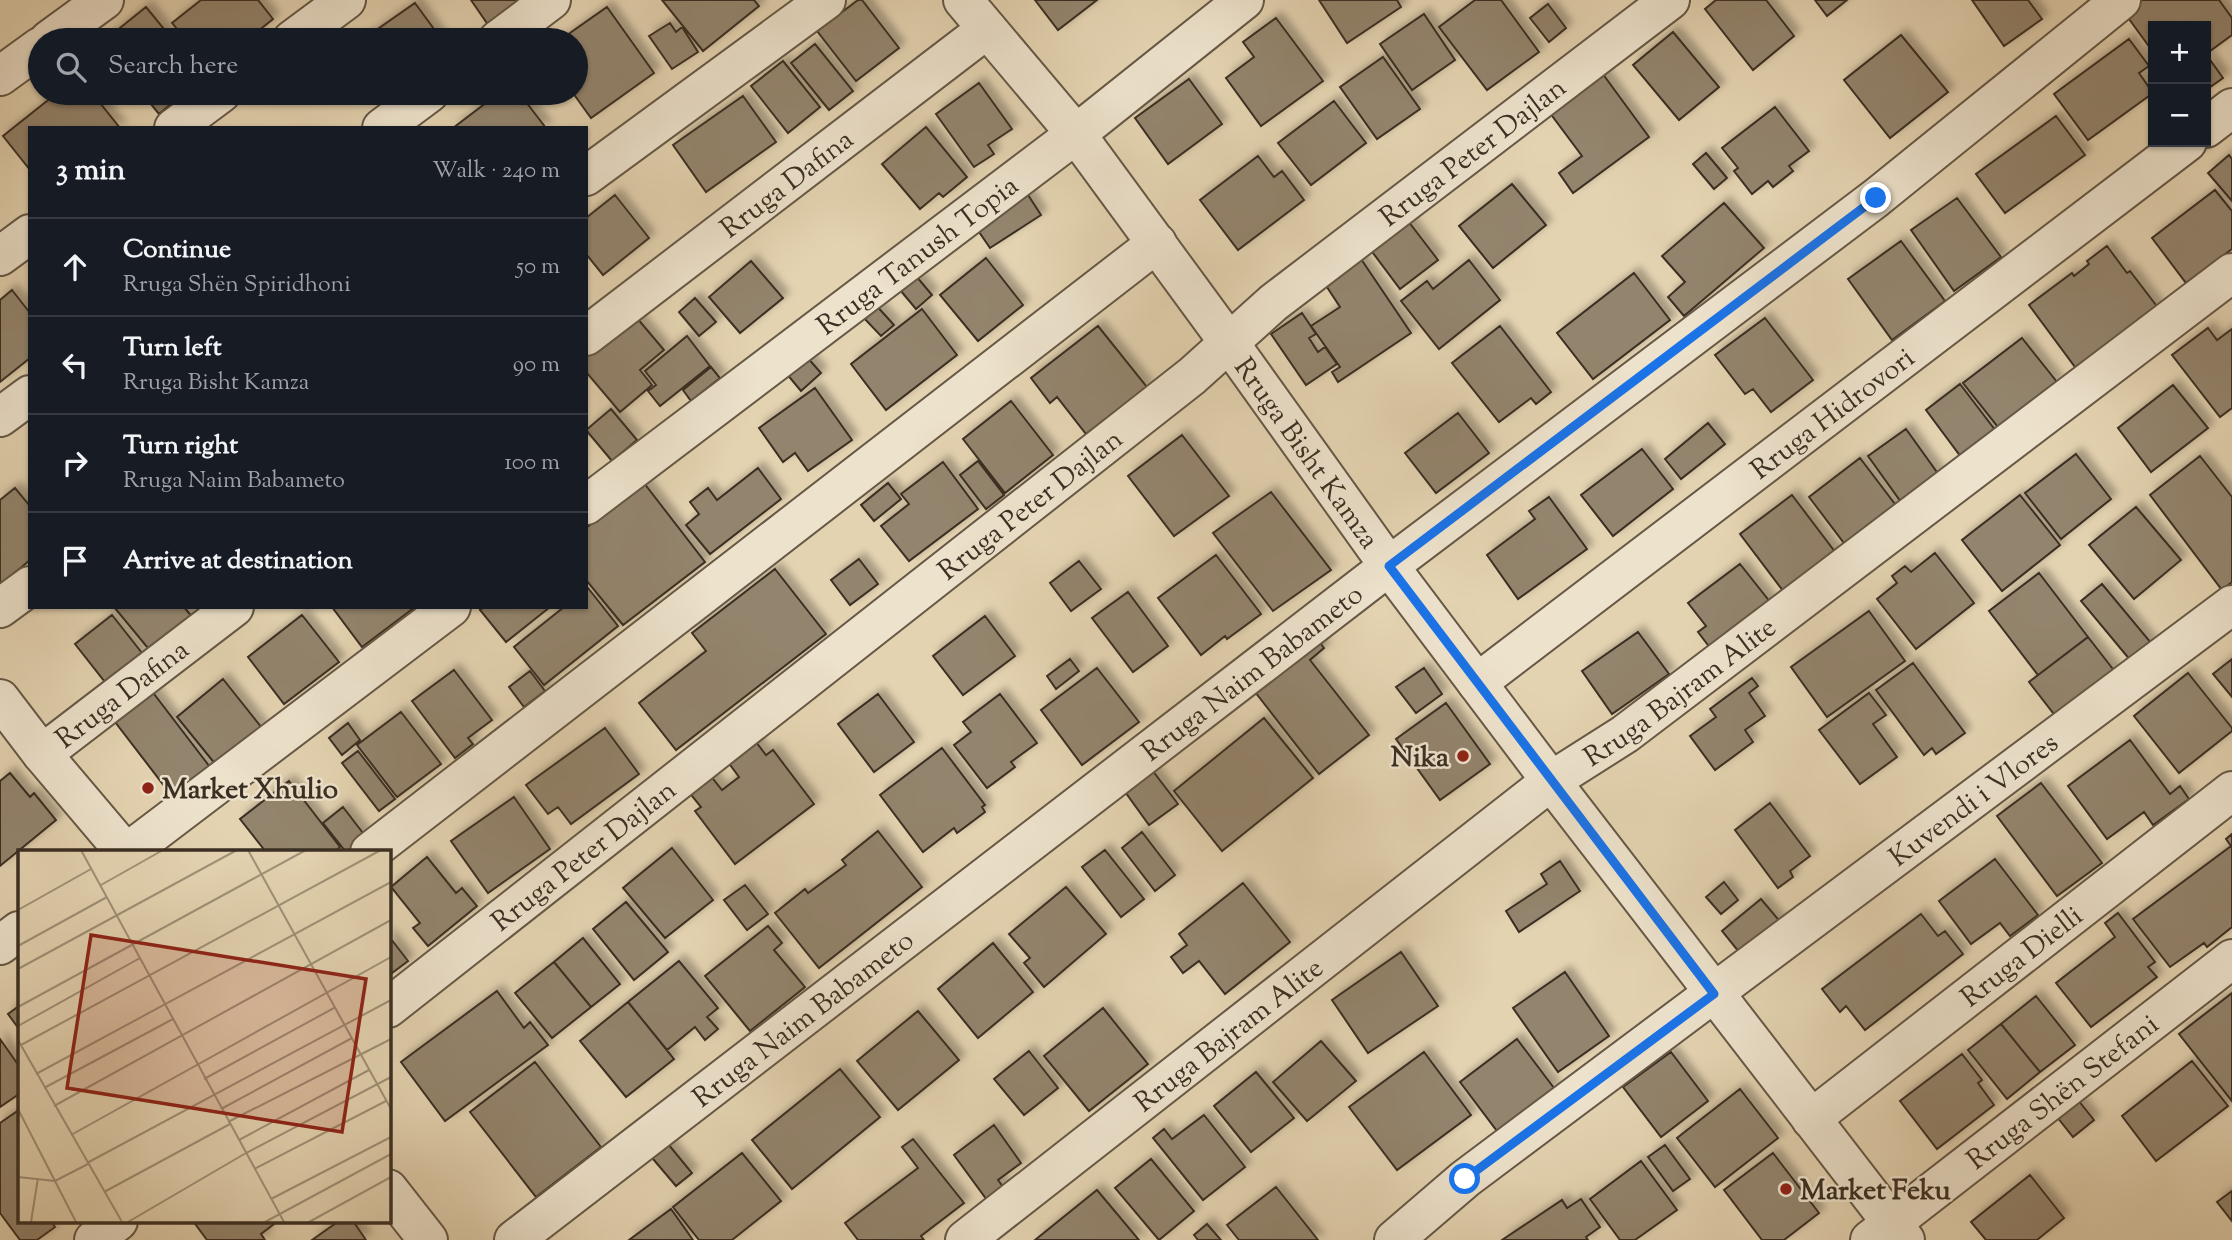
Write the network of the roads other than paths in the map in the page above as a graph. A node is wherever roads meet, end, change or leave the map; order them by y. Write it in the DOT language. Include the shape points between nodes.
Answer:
graph roads {
  1 [pos="104,0"];
  2 [pos="346,0"];
  3 [pos="551,0"];
  4 [pos="826,0"];
  5 [pos="1244,0"];
  6 [pos="1670,0"];
  7 [pos="2121,0"];
  8 [pos="975,14"];
  9 [pos="66,28"];
  10 [pos="308,28"];
  11 [pos="514,28"];
  12 [pos="28,56"];
  13 [pos="0,76"];
  14 [pos="205,105"];
  15 [pos="413,105"];
  16 [pos="2232,108"];
  17 [pos="2211,124"];
  18 [pos="177,126"];
  19 [pos="385,126"];
  20 [pos="1076,134"];
  21 [pos="2180,147"];
  22 [pos="588,175"];
  23 [pos="28,235"];
  24 [pos="1157,243"];
  25 [pos="0,256"];
  26 [pos="2232,273"];
  27 [pos="588,334"];
  28 [pos="1230,344"];
  29 [pos="28,396"];
  30 [pos="0,417"];
  31 [pos="588,503"];
  32 [pos="1389,566"];
  33 [pos="28,587"];
  34 [pos="2232,605"];
  35 [pos="0,608"];
  36 [pos="231,609"];
  37 [pos="448,609"];
  38 [pos="1477,683"];
  39 [pos="0,699"];
  40 [pos="42,754"];
  41 [pos="1551,781"];
  42 [pos="2232,791"];
  43 [pos="124,850"];
  44 [pos="129,850"];
  45 [pos="373,850"];
  46 [pos="18,932"];
  47 [pos="0,945"];
  48 [pos="2232,959"];
  49 [pos="1714,994"];
  50 [pos="390,1006"];
  51 [pos="1811,1119"];
  52 [pos="390,1192"];
  53 [pos="117,1222"];
  54 [pos="1889,1234"];
  55 [pos="94,1240"];
  56 [pos="428,1240"];
  57 [pos="514,1240"];
  58 [pos="965,1240"];
  59 [pos="1394,1240"];
  1 -- 9 [label="street"];
  2 -- 10 [label="street"];
  3 -- 11 [label="street"];
  4 -- 22 [label="street"];
  5 -- 20 [label="street, Rruga Tanush Topia"];
  6 -- 28 [label="street, Rruga Peter Dajlan" via="1273,303"];
  7 -- 32 [label="street, Rruga Naim Babameto" via="1876,198"];
  8 -- 20 [label="street, Rruga Bisht Kamza"];
  8 -- 27 [label="street, Rruga Dafina"];
  12 -- 13 [label="street"];
  14 -- 18 [label="street"];
  15 -- 19 [label="street"];
  16 -- 17 [label="street"];
  20 -- 24 [label="street, Rruga Bisht Kamza"];
  20 -- 31 [label="street, Rruga Tanush Topia"];
  21 -- 38 [label="street, Rruga Hidrovori"];
  23 -- 25 [label="street"];
  24 -- 28 [label="street, Rruga Bisht Kamza"];
  24 -- 45 [label="street"];
  26 -- 41 [label="street, Rruga Bajram Alite" via="1625,734"];
  28 -- 32 [label="street, Rruga Bisht Kamza"];
  28 -- 50 [label="street, Rruga Peter Dajlan"];
  29 -- 30 [label="street"];
  32 -- 38 [label="street, Rruga Bisht Kamza"];
  32 -- 57 [label="street, Rruga Naim Babameto"];
  33 -- 35 [label="street"];
  34 -- 49 [label="street, Kuvendi i Vlores"];
  36 -- 40 [label="street, Rruga Dafina"];
  37 -- 44 [label="street"];
  38 -- 41 [label="street, Rruga Bisht Kamza"];
  39 -- 40 [label="street"];
  40 -- 43 [label="street"];
  41 -- 49 [label="street, Rruga Bisht Kamza"];
  41 -- 58 [label="street, Rruga Bajram Alite"];
  42 -- 51 [label="street, Rruga Dielli"];
  46 -- 47 [label="street"];
  48 -- 54 [label="street, Rruga Shën Stefani"];
  49 -- 51 [label="street, Rruga Bisht Kamza"];
  49 -- 59 [label="street, Kuvendi i Vlores" via="1465,1179"];
  51 -- 54 [label="street, Rruga Bisht Kamza"];
  52 -- 56 [label="street"];
  53 -- 55 [label="street"];
}
